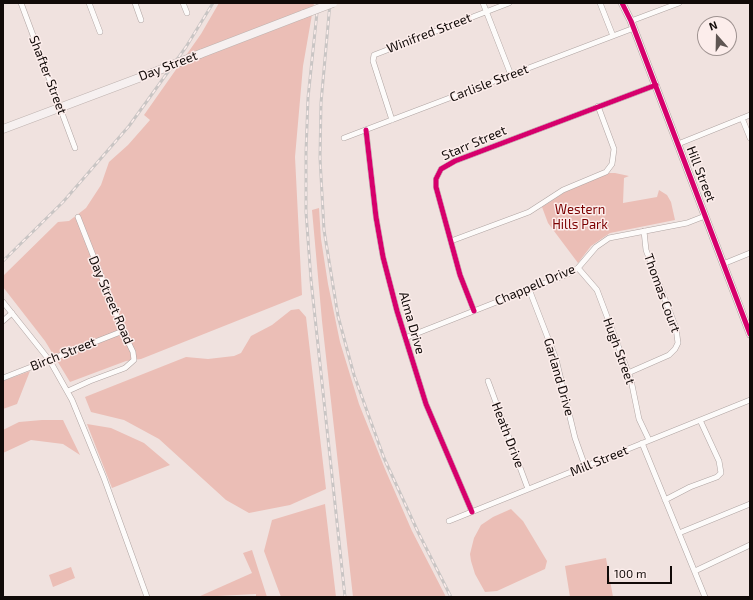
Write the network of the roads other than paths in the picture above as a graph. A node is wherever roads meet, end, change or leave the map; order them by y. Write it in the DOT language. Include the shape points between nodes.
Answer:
graph roads {
  1 [pos="20,3"];
  2 [pos="89,3"];
  3 [pos="135,3"];
  4 [pos="183,3"];
  5 [pos="333,3"];
  6 [pos="483,3"];
  7 [pos="509,3"];
  8 [pos="600,3"];
  9 [pos="622,3"];
  10 [pos="628,3"];
  11 [pos="679,3"];
  12 [pos="486,12"];
  13 [pos="187,13"];
  14 [pos="141,20"];
  15 [pos="633,24"];
  16 [pos="100,32"];
  17 [pos="613,36"];
  18 [pos="511,75"];
  19 [pos="656,85"];
  20 [pos="598,106"];
  21 [pos="60,107"];
  22 [pos="750,115"];
  23 [pos="742,118"];
  24 [pos="392,120"];
  25 [pos="3,129"];
  26 [pos="366,130"];
  27 [pos="344,138"];
  28 [pos="750,138"];
  29 [pos="678,144"];
  30 [pos="76,148"];
  31 [pos="705,216"];
  32 [pos="78,217"];
  33 [pos="644,231"];
  34 [pos="451,241"];
  35 [pos="750,253"];
  36 [pos="723,264"];
  37 [pos="578,268"];
  38 [pos="529,290"];
  39 [pos="3,302"];
  40 [pos="474,311"];
  41 [pos="12,313"];
  42 [pos="3,321"];
  43 [pos="123,331"];
  44 [pos="750,334"];
  45 [pos="405,338"];
  46 [pos="50,360"];
  47 [pos="628,373"];
  48 [pos="3,378"];
  49 [pos="488,382"];
  50 [pos="68,391"];
  51 [pos="750,400"];
  52 [pos="700,420"];
  53 [pos="649,440"];
  54 [pos="642,443"];
  55 [pos="585,466"];
  56 [pos="528,489"];
  57 [pos="665,500"];
  58 [pos="750,504"];
  59 [pos="472,512"];
  60 [pos="449,521"];
  61 [pos="679,533"];
  62 [pos="750,545"];
  63 [pos="695,571"];
  64 [pos="146,597"];
  65 [pos="705,597"];
  1 -- 21 [label="street, Shafter Street"];
  2 -- 16 [label="street"];
  3 -- 14 [label="street"];
  4 -- 13 [label="street"];
  5 -- 21 [label="main road, Day Street, bridge"];
  6 -- 12 [label="street"];
  7 -- 12 [label="street, Winifred Street"];
  8 -- 17 [label="street"];
  9 -- 15 [label="street, Hill Street"];
  10 -- 15 [label="street, Hill Street"];
  11 -- 15 [label="street, Carlisle Street"];
  12 -- 18 [label="street"];
  12 -- 24 [label="street, Winifred Street" via="373,56"];
  15 -- 17 [label="street, Carlisle Street"];
  15 -- 19 [label="street, Hill Street"];
  17 -- 18 [label="street, Carlisle Street"];
  18 -- 24 [label="street, Carlisle Street"];
  19 -- 20 [label="street, Starr Street"];
  19 -- 29 [label="street, Hill Street"];
  20 -- 34 [label="street" via="614,149 613,162 606,172 563,190 529,212"];
  20 -- 34 [label="street, Starr Street" via="443,167 437,175 436,184"];
  21 -- 25 [label="main road, Day Street"];
  21 -- 30 [label="street, Shafter Street"];
  22 -- 23 [label="street"];
  23 -- 28 [label="street"];
  23 -- 29 [label="street"];
  24 -- 26 [label="street, Carlisle Street"];
  26 -- 27 [label="street, Carlisle Street"];
  26 -- 45 [label="street, Alma Drive" via="380,241"];
  29 -- 31 [label="street, Hill Street"];
  31 -- 33 [label="street, Chappell Drive" via="687,223"];
  31 -- 36 [label="street, Hill Street"];
  32 -- 43 [label="street, Day Street Road"];
  33 -- 37 [label="street, Chappell Drive" via="604,240"];
  33 -- 47 [label="street, Thomas Court" via="646,250 676,328 678,342 669,355"];
  34 -- 40 [label="street, Starr Street" via="460,275"];
  35 -- 36 [label="street"];
  36 -- 44 [label="street, Hill Street"];
  37 -- 38 [label="street, Chappell Drive"];
  37 -- 47 [label="street, Hugh Street" via="597,290"];
  38 -- 40 [label="street, Chappell Drive"];
  38 -- 55 [label="street, Garland Drive" via="556,359 575,438"];
  39 -- 41 [label="street"];
  40 -- 45 [label="street, Chappell Drive"];
  41 -- 42 [label="street"];
  41 -- 46 [label="street"];
  43 -- 46 [label="street, Birch Street"];
  43 -- 50 [label="street, Day Street Road" via="133,352 134,360 131,364"];
  45 -- 59 [label="street, Alma Drive" via="436,430"];
  46 -- 48 [label="street, Birch Street"];
  46 -- 50 [label="street"];
  47 -- 53 [label="street, Hugh Street" via="639,419"];
  49 -- 56 [label="street, Heath Drive"];
  50 -- 64 [label="street" via="104,478"];
  51 -- 52 [label="street, Mill Street"];
  52 -- 53 [label="street, Mill Street"];
  52 -- 57 [label="street" via="722,470 720,474"];
  53 -- 54 [label="street, Mill Street"];
  54 -- 55 [label="street, Mill Street"];
  54 -- 57 [label="street"];
  55 -- 56 [label="street, Mill Street"];
  56 -- 59 [label="street, Mill Street"];
  57 -- 61 [label="street"];
  58 -- 61 [label="street"];
  59 -- 60 [label="street, Mill Street"];
  61 -- 63 [label="street"];
  62 -- 63 [label="street"];
  63 -- 65 [label="street"];
}
